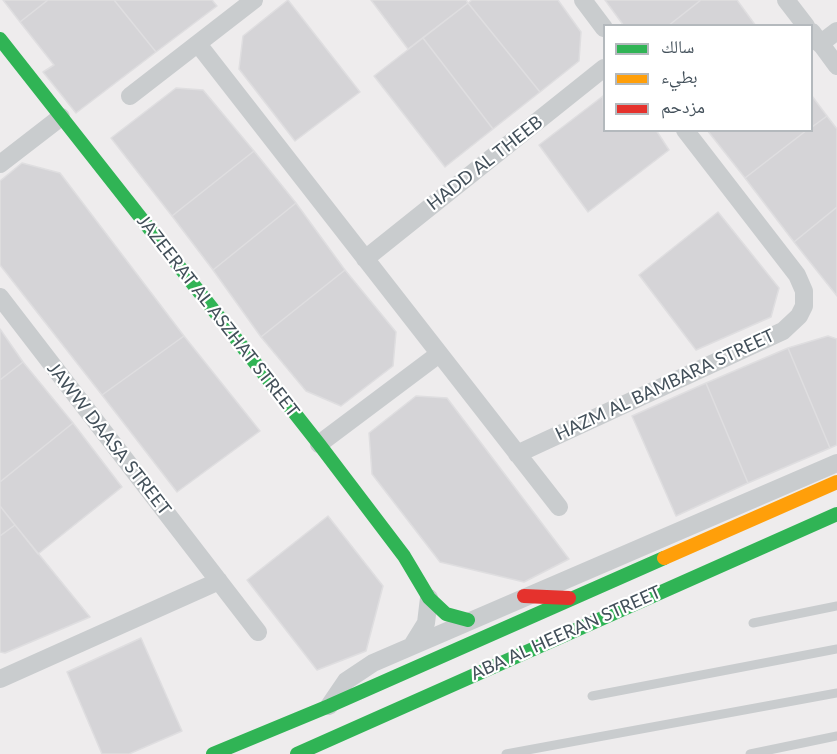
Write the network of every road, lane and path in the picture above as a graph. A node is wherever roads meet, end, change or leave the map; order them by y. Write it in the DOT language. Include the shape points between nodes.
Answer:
graph roads {
  1 [pos="254,0"];
  2 [pos="583,0"];
  3 [pos="786,0"];
  4 [pos="804,24"];
  5 [pos="603,27"];
  6 [pos="837,32"];
  7 [pos="816,38"];
  8 [pos="0,39"];
  9 [pos="198,44"];
  10 [pos="837,66"];
  11 [pos="603,69"];
  12 [pos="130,96"];
  13 [pos="61,117"];
  14 [pos="687,132"];
  15 [pos="0,164"];
  16 [pos="365,259"];
  17 [pos="0,297"];
  18 [pos="439,354"];
  19 [pos="319,444"];
  20 [pos="517,454"];
  21 [pos="837,463"];
  22 [pos="837,482"];
  23 [pos="559,507"];
  24 [pos="837,514"];
  25 [pos="219,580"];
  26 [pos="524,596"];
  27 [pos="429,598"];
  28 [pos="572,598"];
  29 [pos="837,606"];
  30 [pos="468,620"];
  31 [pos="753,623"];
  32 [pos="258,632"];
  33 [pos="413,644"];
  34 [pos="837,649"];
  35 [pos="0,679"];
  36 [pos="837,693"];
  37 [pos="592,696"];
  38 [pos="329,706"];
  39 [pos="837,736"];
  40 [pos="213,754"];
  41 [pos="297,754"];
  42 [pos="506,754"];
  43 [pos="750,754"];
  1 -- 9 [label="street"];
  2 -- 5 [label="street"];
  3 -- 4 [label="street"];
  6 -- 7 [label="street"];
  7 -- 10 [label="street"];
  8 -- 13 [label="street, JAZEERAT AL ASZHAT STREET"];
  9 -- 12 [label="street"];
  9 -- 16 [label="street"];
  11 -- 16 [label="street, HADD AL THEEB"];
  13 -- 15 [label="street"];
  13 -- 19 [label="street, JAZEERAT AL ASZHAT STREET"];
  14 -- 20 [label="street, HAZM AL BAMBARA STREET" via="797,275 804,291 800,316 783,331"];
  16 -- 18 [label="street"];
  17 -- 25 [label="street, JAWW DAASA STREET"];
  18 -- 19 [label="street"];
  18 -- 20 [label="street"];
  19 -- 27 [label="street, JAZEERAT AL ASZHAT STREET" via="404,556"];
  20 -- 23 [label="street"];
  21 -- 26 [label="street, ABA AL HEERAN STREET"];
  22 -- 28 [label="street, ABA AL HEERAN STREET"];
  24 -- 41 [label="street, ABA AL HEERAN STREET"];
  25 -- 32 [label="street, JAWW DAASA STREET"];
  25 -- 35 [label="street"];
  26 -- 28 [label="street"];
  26 -- 30 [label="street, ABA AL HEERAN STREET"];
  27 -- 30 [label="street, JAZEERAT AL ASZHAT STREET" via="446,614"];
  27 -- 33 [label="street" via="426,623"];
  28 -- 38 [label="street, ABA AL HEERAN STREET"];
  29 -- 31 [label="lane"];
  30 -- 33 [label="street, ABA AL HEERAN STREET"];
  33 -- 38 [label="street, ABA AL HEERAN STREET" via="363,669 337,692"];
  34 -- 37 [label="lane"];
  36 -- 42 [label="lane"];
  38 -- 40 [label="street, ABA AL HEERAN STREET"];
  39 -- 43 [label="lane"];
}
